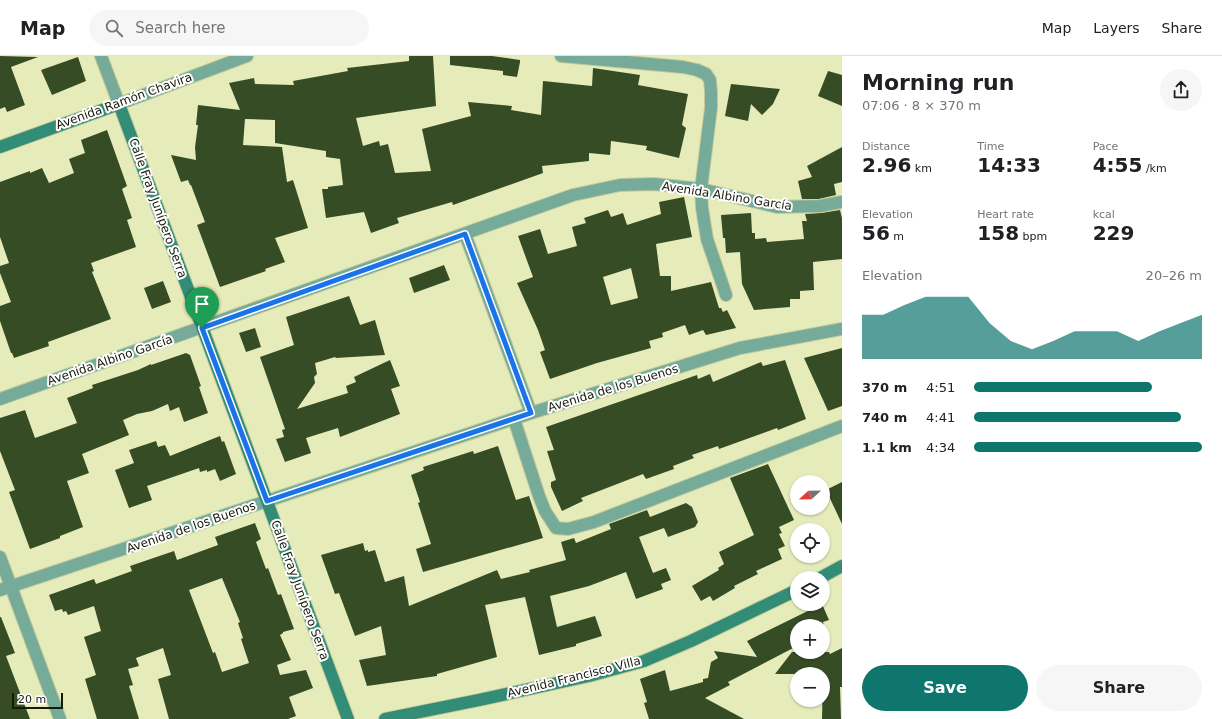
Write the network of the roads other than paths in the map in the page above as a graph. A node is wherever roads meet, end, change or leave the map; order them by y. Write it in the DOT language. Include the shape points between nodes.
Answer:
graph roads {
  1 [pos="101,56"];
  2 [pos="247,56"];
  3 [pos="561,56"];
  4 [pos="119,104"];
  5 [pos="0,147"];
  6 [pos="701,190"];
  7 [pos="842,202"];
  8 [pos="465,234"];
  9 [pos="726,295"];
  10 [pos="202,328"];
  11 [pos="842,329"];
  12 [pos="0,399"];
  13 [pos="531,413"];
  14 [pos="514,419"];
  15 [pos="842,426"];
  16 [pos="267,501"];
  17 [pos="0,557"];
  18 [pos="842,566"];
  19 [pos="830,573"];
  20 [pos="6,589"];
  21 [pos="790,593"];
  22 [pos="60,719"];
  23 [pos="348,719"];
  24 [pos="385,719"];
  1 -- 4 [label="street, Calle Fray Junípero Serra"];
  2 -- 4 [label="street, Avenida Ramón Chavira"];
  3 -- 6 [label="street" via="683,67 706,74 710,80 711,108"];
  4 -- 5 [label="main road, Avenida Ramón Chavira"];
  4 -- 10 [label="main road, Calle Fray Junípero Serra"];
  6 -- 7 [label="street, Avenida Albino García" via="777,207 820,206"];
  6 -- 8 [label="street, Avenida Albino García" via="654,184 620,185 573,195"];
  6 -- 9 [label="street" via="707,239"];
  8 -- 10 [label="street, Avenida Albino García"];
  8 -- 13 [label="street"];
  10 -- 12 [label="street, Avenida Albino García"];
  10 -- 16 [label="main road, Calle Fray Junípero Serra"];
  11 -- 13 [label="street, Avenida de los Buenos" via="740,348"];
  13 -- 14 [label="street, Avenida de los Buenos"];
  14 -- 15 [label="street" via="545,511 556,528 568,529 594,522"];
  14 -- 16 [label="street, Avenida de los Buenos"];
  16 -- 20 [label="street, Avenida de los Buenos"];
  16 -- 23 [label="main road, Calle Fray Junípero Serra"];
  17 -- 20 [label="street"];
  18 -- 19 [label="main road"];
  20 -- 22 [label="street"];
  21 -- 24 [label="main road, Avenida Francisco Villa" via="644,661 582,677"];
}
